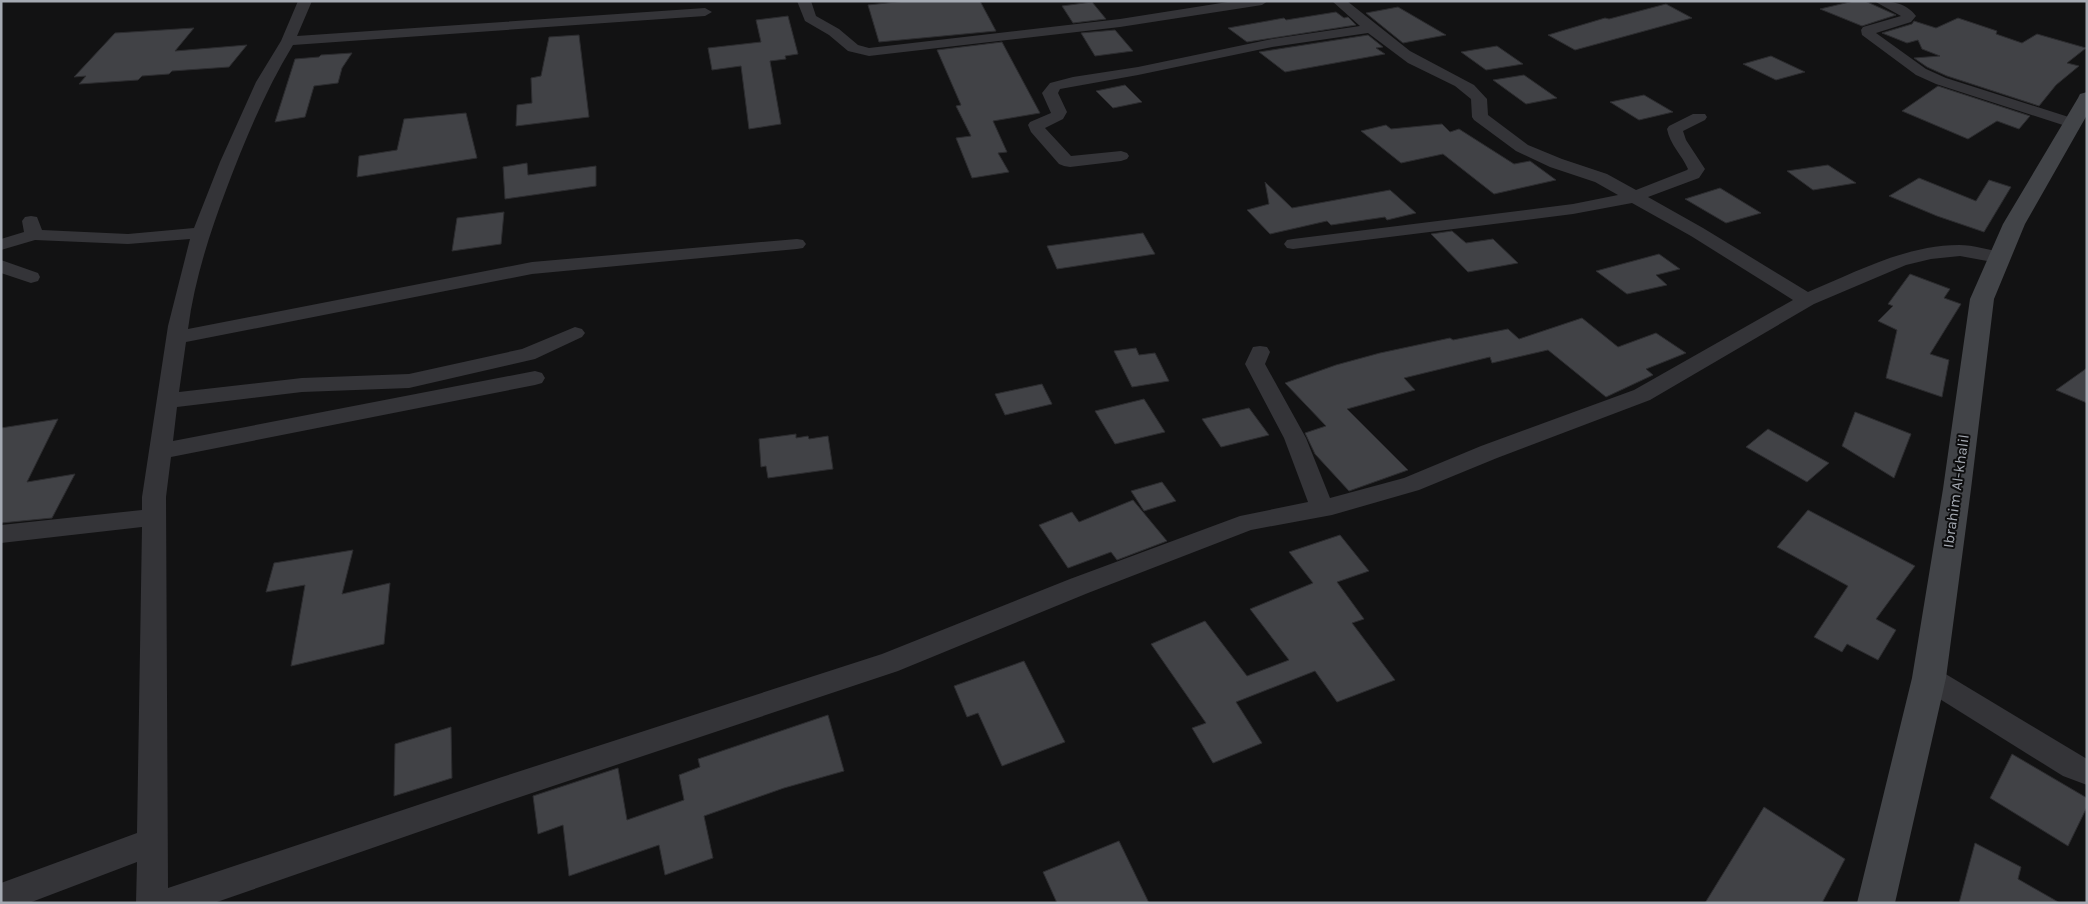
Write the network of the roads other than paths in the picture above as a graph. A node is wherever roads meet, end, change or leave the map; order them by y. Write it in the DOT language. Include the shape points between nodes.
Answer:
graph roads {
  1 [pos="305,1"];
  2 [pos="804,1"];
  3 [pos="1262,1"];
  4 [pos="1338,1"];
  5 [pos="1880,1"];
  6 [pos="705,12"];
  7 [pos="1372,28"];
  8 [pos="288,41"];
  9 [pos="2087,98"];
  10 [pos="1699,117"];
  11 [pos="2072,123"];
  12 [pos="1121,156"];
  13 [pos="1634,197"];
  14 [pos="201,234"];
  15 [pos="797,244"];
  16 [pos="1293,244"];
  17 [pos="1,245"];
  18 [pos="1998,257"];
  19 [pos="1,266"];
  20 [pos="31,277"];
  21 [pos="1807,300"];
  22 [pos="575,333"];
  23 [pos="176,338"];
  24 [pos="1260,352"];
  25 [pos="535,378"];
  26 [pos="167,401"];
  27 [pos="160,452"];
  28 [pos="1322,507"];
  29 [pos="154,516"];
  30 [pos="1,534"];
  31 [pos="1929,678"];
  32 [pos="2087,772"];
  33 [pos="152,842"];
  34 [pos="1,898"];
  35 [pos="152,903"];
  36 [pos="168,903"];
  37 [pos="1876,903"];
  1 -- 8 [label="street"];
  2 -- 3 [label="street" via="810,18 853,48 869,52 1120,22"];
  4 -- 7 [label="street"];
  5 -- 11 [label="street" via="1909,16 1874,27 1868,30 1869,35 1921,72 1941,82"];
  6 -- 8 [label="street"];
  7 -- 12 [label="street" via="1272,43 1055,86 1050,93 1059,112 1036,125 1060,154 1070,162"];
  7 -- 13 [label="street" via="1406,55 1458,82 1477,96 1480,116 1522,148 1602,178"];
  8 -- 14 [label="street" via="263,82"];
  9 -- 11 [label="street, Ibrahim Al-khalil"];
  10 -- 13 [label="street" via="1675,129 1675,138 1693,159 1697,169 1693,174"];
  11 -- 18 [label="street, Ibrahim Al-khalil"];
  13 -- 16 [label="street" via="1573,209"];
  13 -- 21 [label="street"];
  14 -- 17 [label="street" via="128,239 32,228"];
  14 -- 23 [label="street"];
  15 -- 23 [label="street" via="532,268"];
  18 -- 21 [label="street" via="1960,250 1907,259"];
  18 -- 31 [label="street, Ibrahim Al-khalil" via="1982,299"];
  19 -- 20 [label="street"];
  21 -- 28 [label="street" via="1642,395 1411,484"];
  22 -- 26 [label="street" via="528,354 409,381 302,385"];
  23 -- 26 [label="street"];
  24 -- 28 [label="street" via="1255,364 1296,438"];
  25 -- 27 [label="street"];
  26 -- 27 [label="street"];
  27 -- 29 [label="street"];
  28 -- 36 [label="street" via="1248,522 1079,586 889,664"];
  29 -- 30 [label="street"];
  29 -- 33 [label="street"];
  31 -- 32 [label="street" via="2073,768"];
  31 -- 37 [label="street, Ibrahim Al-khalil"];
  33 -- 34 [label="street"];
  33 -- 35 [label="street"];
}
